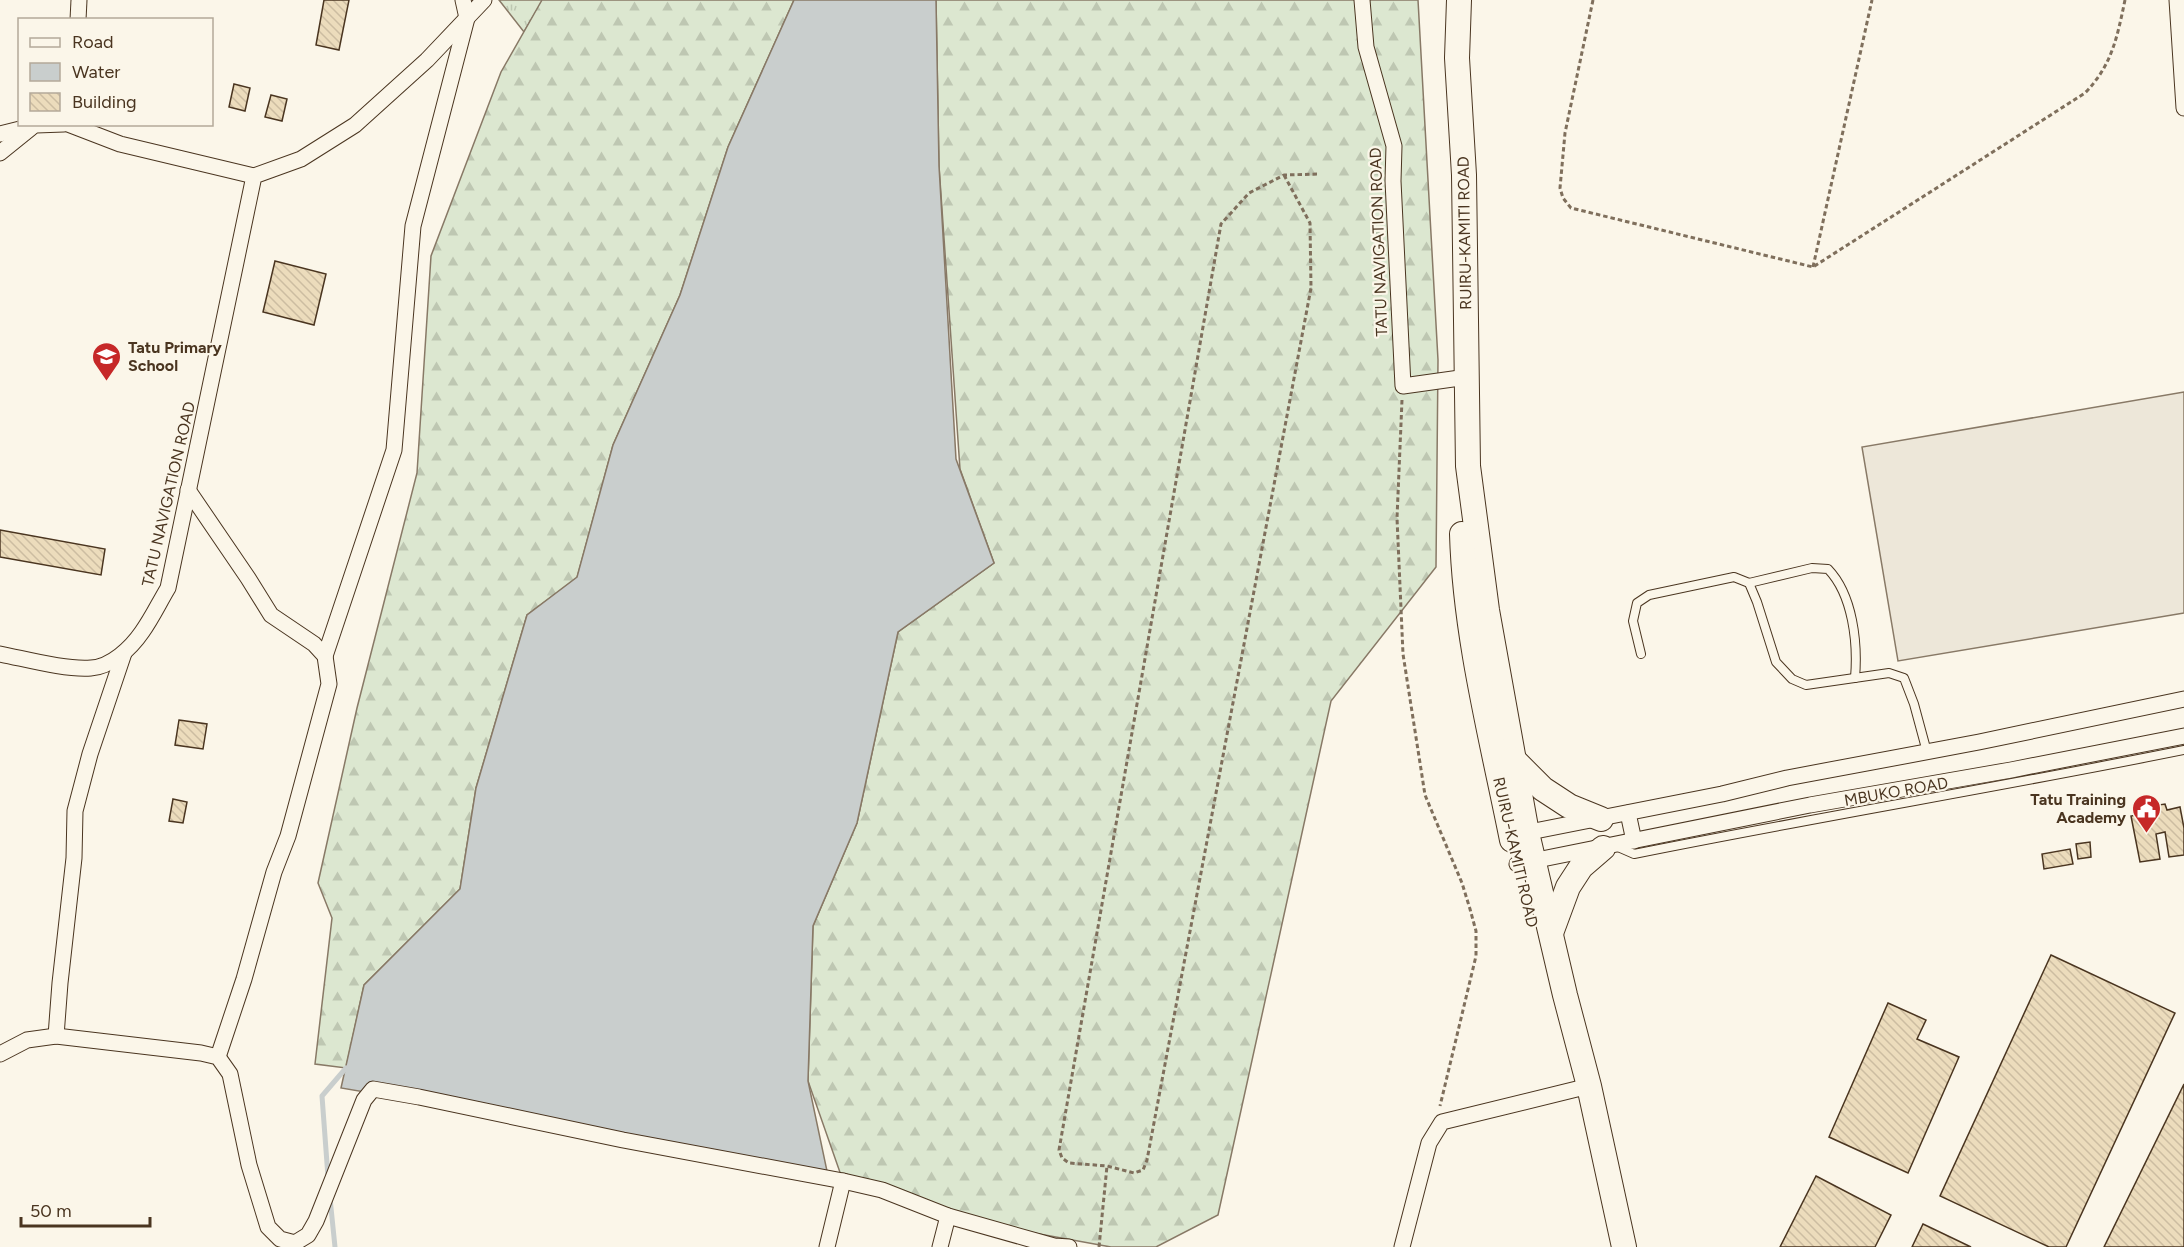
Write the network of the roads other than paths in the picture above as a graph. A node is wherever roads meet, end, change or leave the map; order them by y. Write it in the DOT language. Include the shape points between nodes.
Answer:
graph roads {
  1 [pos="79,0"];
  2 [pos="463,0"];
  3 [pos="484,0"];
  4 [pos="1362,0"];
  5 [pos="1459,0"];
  6 [pos="2176,0"];
  7 [pos="78,18"];
  8 [pos="467,18"];
  9 [pos="2184,108"];
  10 [pos="32,126"];
  11 [pos="35,126"];
  12 [pos="71,126"];
  13 [pos="0,134"];
  14 [pos="0,153"];
  15 [pos="254,176"];
  16 [pos="1467,377"];
  17 [pos="1468,466"];
  18 [pos="189,490"];
  19 [pos="1749,583"];
  20 [pos="124,653"];
  21 [pos="0,654"];
  22 [pos="1641,654"];
  23 [pos="325,656"];
  24 [pos="1855,678"];
  25 [pos="2184,699"];
  26 [pos="2184,736"];
  27 [pos="2184,750"];
  28 [pos="1927,752"];
  29 [pos="1513,759"];
  30 [pos="1628,813"];
  31 [pos="1601,819"];
  32 [pos="1519,834"];
  33 [pos="1634,842"];
  34 [pos="1609,846"];
  35 [pos="1525,862"];
  36 [pos="1551,933"];
  37 [pos="56,1036"];
  38 [pos="0,1054"];
  39 [pos="218,1057"];
  40 [pos="1583,1087"];
  41 [pos="843,1181"];
  42 [pos="948,1216"];
  43 [pos="1622,1238"];
  44 [pos="827,1247"];
  45 [pos="940,1247"];
  46 [pos="1059,1247"];
  47 [pos="1402,1247"];
  1 -- 7 [label="street"];
  2 -- 8 [label="street"];
  3 -- 8 [label="street"];
  4 -- 16 [label="street, TATU NAVIGATION ROAD" via="1366,47 1394,146 1392,181 1403,386"];
  5 -- 16 [label="main road, RUIRU-KAMITI ROAD" via="1457,58 1464,175"];
  6 -- 9 [label="street"];
  8 -- 15 [label="street" via="428,60 355,126 301,159"];
  8 -- 23 [label="street" via="413,226 394,450"];
  10 -- 13 [label="street"];
  11 -- 14 [label="street"];
  12 -- 15 [label="street" via="120,144"];
  15 -- 18 [label="street, TATU NAVIGATION ROAD"];
  16 -- 17 [label="main road, RUIRU-KAMITI ROAD"];
  17 -- 29 [label="main road, RUIRU-KAMITI ROAD" via="1487,610"];
  17 -- 32 [label="main road, RUIRU-KAMITI ROAD" via="1463,555 1473,639"];
  18 -- 20 [label="street, TATU NAVIGATION ROAD" via="168,588"];
  18 -- 23 [label="street" via="271,615"];
  19 -- 22 [label="lane" via="1734,577 1649,595 1637,603 1633,621"];
  19 -- 24 [label="lane" via="1776,662 1792,679 1806,685"];
  19 -- 24 [label="lane" via="1812,568 1828,569 1838,579 1846,597 1857,657"];
  20 -- 21 [label="street, TATU NAVIGATION ROAD" via="92,668"];
  20 -- 37 [label="street" via="75,811"];
  23 -- 39 [label="street" via="329,684 288,836"];
  24 -- 28 [label="lane" via="1889,673 1904,678"];
  25 -- 28 [label="street"];
  26 -- 33 [label="street" via="1810,805"];
  27 -- 34 [label="lane, MBUKO ROAD" via="1635,854"];
  28 -- 30 [label="street"];
  29 -- 31 [label="main road" via="1543,789 1569,806"];
  29 -- 32 [label="main road, RUIRU-KAMITI ROAD"];
  30 -- 31 [label="street"];
  30 -- 33 [label="street"];
  31 -- 32 [label="street"];
  32 -- 35 [label="main road, RUIRU-KAMITI ROAD"];
  33 -- 34 [label="street"];
  34 -- 35 [label="street"];
  34 -- 36 [label="main road" via="1581,867 1568,886"];
  35 -- 36 [label="main road, RUIRU-KAMITI ROAD"];
  35 -- 40 [label="main road, RUIRU-KAMITI ROAD" via="1539,956"];
  36 -- 40 [label="main road, RUIRU-KAMITI ROAD"];
  37 -- 38 [label="street" via="27,1040"];
  37 -- 39 [label="street"];
  39 -- 41 [label="street" via="230,1074 249,1165 268,1227 280,1239 295,1243 308,1235 316,1221 364,1100 372,1089"];
  40 -- 43 [label="main road, RUIRU-KAMITI ROAD"];
  40 -- 47 [label="street" via="1442,1122 1429,1143"];
  41 -- 42 [label="street" via="882,1190"];
  41 -- 44 [label="street"];
  42 -- 45 [label="street"];
  42 -- 46 [label="street"];
}
